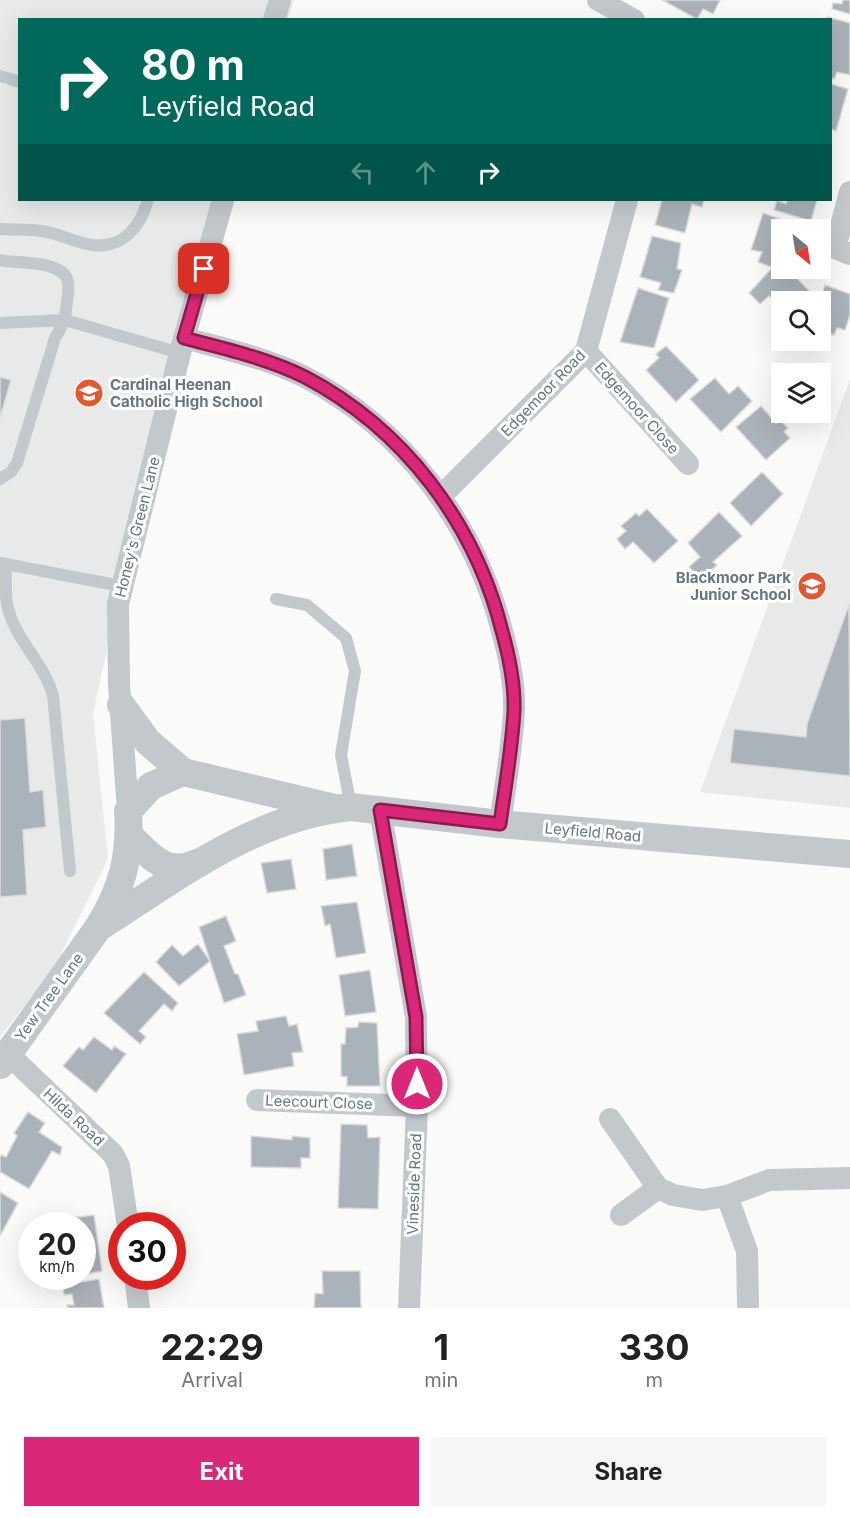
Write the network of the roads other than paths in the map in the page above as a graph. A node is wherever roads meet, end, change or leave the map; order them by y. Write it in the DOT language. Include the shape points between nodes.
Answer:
graph roads {
  1 [pos="280,0"];
  2 [pos="598,0"];
  3 [pos="275,18"];
  4 [pos="630,18"];
  5 [pos="0,76"];
  6 [pos="18,81"];
  7 [pos="850,192"];
  8 [pos="148,201"];
  9 [pos="223,201"];
  10 [pos="627,201"];
  11 [pos="0,229"];
  12 [pos="850,254"];
  13 [pos="0,260"];
  14 [pos="65,320"];
  15 [pos="0,323"];
  16 [pos="182,345"];
  17 [pos="586,351"];
  18 [pos="688,464"];
  19 [pos="0,479"];
  20 [pos="441,496"];
  21 [pos="3,564"];
  22 [pos="121,586"];
  23 [pos="276,599"];
  24 [pos="121,705"];
  25 [pos="183,772"];
  26 [pos="233,785"];
  27 [pos="343,808"];
  28 [pos="380,810"];
  29 [pos="129,823"];
  30 [pos="500,824"];
  31 [pos="252,836"];
  32 [pos="850,854"];
  33 [pos="197,862"];
  34 [pos="69,871"];
  35 [pos="98,928"];
  36 [pos="4,1060"];
  37 [pos="257,1100"];
  38 [pos="417,1106"];
  39 [pos="610,1119"];
  40 [pos="850,1178"];
  41 [pos="658,1188"];
  42 [pos="727,1196"];
  43 [pos="126,1212"];
  44 [pos="621,1215"];
  45 [pos="137,1290"];
  46 [pos="748,1305"];
  47 [pos="139,1308"];
  48 [pos="409,1308"];
  1 -- 3 [label="street"];
  2 -- 4 [label="street"];
  5 -- 6 [label="lane"];
  7 -- 12 [label="street" via="835,248"];
  8 -- 11 [label="lane" via="144,215 129,236 112,245 93,245 47,232"];
  9 -- 16 [label="street, Honey's Green Lane"];
  10 -- 17 [label="street, Edgemoor Road"];
  13 -- 14 [label="lane" via="41,264 63,274 68,283"];
  14 -- 15 [label="lane"];
  14 -- 16 [label="lane"];
  14 -- 19 [label="lane" via="55,338 17,463"];
  16 -- 20 [label="street" via="263,359 344,400 413,460"];
  16 -- 22 [label="street, Honey's Green Lane"];
  17 -- 18 [label="street, Edgemoor Close"];
  17 -- 20 [label="street, Edgemoor Road"];
  20 -- 30 [label="street" via="471,545 489,587 508,653 514,710"];
  21 -- 22 [label="lane"];
  21 -- 34 [label="lane" via="12,621 53,696"];
  22 -- 24 [label="street, Honey's Green Lane" via="116,614"];
  23 -- 27 [label="lane" via="307,605 346,638 356,671 341,755"];
  24 -- 25 [label="street" via="148,742"];
  24 -- 29 [label="street, Honey's Green Lane"];
  25 -- 26 [label="street, Leyfield Road"];
  25 -- 29 [label="street" via="151,786"];
  26 -- 27 [label="street, Leyfield Road"];
  26 -- 31 [label="street" via="254,806 257,822"];
  27 -- 28 [label="street, Leyfield Road"];
  27 -- 31 [label="street, Leyfield Road" via="290,820"];
  28 -- 30 [label="street, Leyfield Road"];
  28 -- 38 [label="street, Vineside Road" via="416,1017"];
  29 -- 33 [label="street" via="152,858 162,864 182,868"];
  29 -- 35 [label="street, Honey's Green Lane" via="121,884"];
  30 -- 32 [label="street, Leyfield Road"];
  31 -- 33 [label="street, Leyfield Road"];
  33 -- 35 [label="street, Leyfield Road"];
  35 -- 36 [label="street, Yew Tree Lane"];
  36 -- 43 [label="street, Hilda Road" via="112,1154 118,1166"];
  37 -- 38 [label="street, Leecourt Close"];
  38 -- 48 [label="street, Vineside Road"];
  39 -- 41 [label="street"];
  40 -- 42 [label="street" via="769,1180"];
  41 -- 42 [label="street" via="688,1199"];
  41 -- 44 [label="street"];
  42 -- 46 [label="street" via="747,1251"];
  45 -- 47 [label="street"];
}
